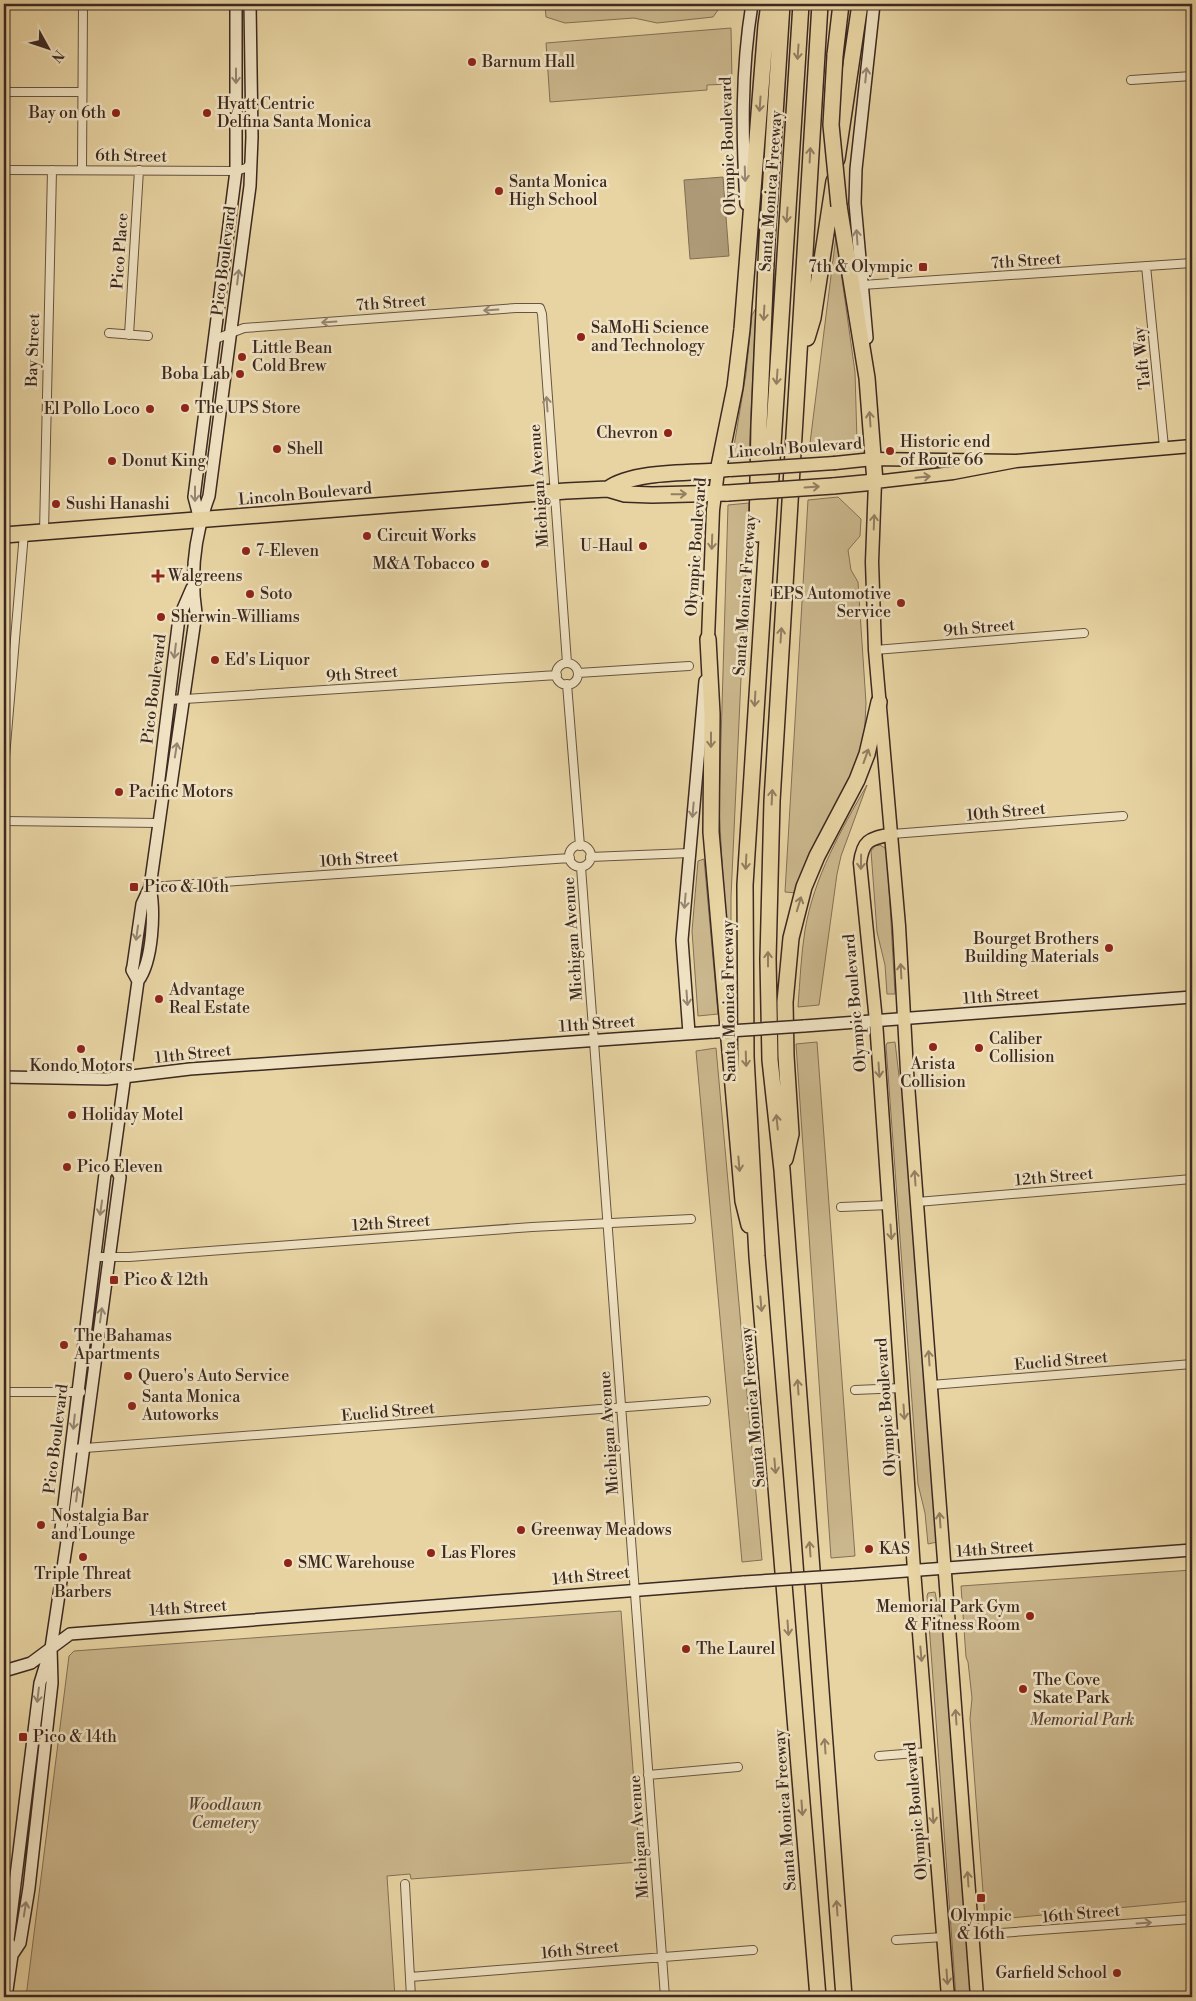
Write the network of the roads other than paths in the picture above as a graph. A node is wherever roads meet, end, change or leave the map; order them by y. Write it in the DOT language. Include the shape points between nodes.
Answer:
graph roads {
  1 [pos="83,4"];
  2 [pos="236,4"];
  3 [pos="250,4"];
  4 [pos="752,4"];
  5 [pos="770,4"];
  6 [pos="782,4"];
  7 [pos="801,4"];
  8 [pos="820,4"];
  9 [pos="841,4"];
  10 [pos="860,4"];
  11 [pos="874,4"];
  12 [pos="1192,76"];
  13 [pos="1131,80"];
  14 [pos="4,92"];
  15 [pos="82,92"];
  16 [pos="252,160"];
  17 [pos="6,170"];
  18 [pos="52,170"];
  19 [pos="82,170"];
  20 [pos="139,170"];
  21 [pos="236,171"];
  22 [pos="748,240"];
  23 [pos="1192,263"];
  24 [pos="1146,266"];
  25 [pos="862,285"];
  26 [pos="540,308"];
  27 [pos="233,318"];
  28 [pos="244,328"];
  29 [pos="231,332"];
  30 [pos="110,333"];
  31 [pos="129,334"];
  32 [pos="148,336"];
  33 [pos="213,340"];
  34 [pos="800,361"];
  35 [pos="867,378"];
  36 [pos="1192,446"];
  37 [pos="1164,447"];
  38 [pos="873,459"];
  39 [pos="1016,461"];
  40 [pos="724,470"];
  41 [pos="875,482"];
  42 [pos="608,490"];
  43 [pos="554,492"];
  44 [pos="722,493"];
  45 [pos="200,520"];
  46 [pos="44,532"];
  47 [pos="24,534"];
  48 [pos="4,535"];
  49 [pos="192,588"];
  50 [pos="759,633"];
  51 [pos="1084,633"];
  52 [pos="708,639"];
  53 [pos="876,650"];
  54 [pos="566,663"];
  55 [pos="689,666"];
  56 [pos="578,672"];
  57 [pos="556,675"];
  58 [pos="567,684"];
  59 [pos="169,700"];
  60 [pos="183,700"];
  61 [pos="879,702"];
  62 [pos="4,769"];
  63 [pos="163,795"];
  64 [pos="1123,816"];
  65 [pos="4,821"];
  66 [pos="158,823"];
  67 [pos="892,834"];
  68 [pos="580,846"];
  69 [pos="689,853"];
  70 [pos="590,857"];
  71 [pos="570,858"];
  72 [pos="581,867"];
  73 [pos="150,887"];
  74 [pos="1192,997"];
  75 [pos="904,1019"];
  76 [pos="876,1021"];
  77 [pos="689,1033"];
  78 [pos="594,1041"];
  79 [pos="126,1077"];
  80 [pos="4,1078"];
  81 [pos="113,1162"];
  82 [pos="782,1170"];
  83 [pos="1192,1179"];
  84 [pos="917,1202"];
  85 [pos="889,1204"];
  86 [pos="841,1207"];
  87 [pos="691,1219"];
  88 [pos="607,1223"];
  89 [pos="757,1256"];
  90 [pos="94,1257"];
  91 [pos="109,1257"];
  92 [pos="1192,1364"];
  93 [pos="931,1385"];
  94 [pos="902,1388"];
  95 [pos="855,1390"];
  96 [pos="78,1391"];
  97 [pos="4,1392"];
  98 [pos="91,1392"];
  99 [pos="706,1401"];
  100 [pos="621,1407"];
  101 [pos="77,1449"];
  102 [pos="1192,1550"];
  103 [pos="944,1568"];
  104 [pos="914,1570"];
  105 [pos="635,1589"];
  106 [pos="51,1648"];
  107 [pos="4,1671"];
  108 [pos="928,1752"];
  109 [pos="879,1756"];
  110 [pos="738,1767"];
  111 [pos="648,1775"];
  112 [pos="25,1801"];
  113 [pos="39,1803"];
  114 [pos="17,1870"];
  115 [pos="30,1872"];
  116 [pos="405,1884"];
  117 [pos="1192,1919"];
  118 [pos="812,1929"];
  119 [pos="944,1936"];
  120 [pos="973,1936"];
  121 [pos="896,1940"];
  122 [pos="753,1950"];
  123 [pos="8,1954"];
  124 [pos="662,1957"];
  125 [pos="841,1957"];
  126 [pos="410,1977"];
  127 [pos="6,1997"];
  128 [pos="411,1997"];
  129 [pos="665,1997"];
  130 [pos="808,1997"];
  131 [pos="818,1997"];
  132 [pos="844,1997"];
  133 [pos="849,1997"];
  134 [pos="948,1997"];
  135 [pos="977,1997"];
  1 -- 15 [label="street"];
  2 -- 21 [label="main road, Pico Boulevard, one-way"];
  3 -- 16 [label="main road, Pico Boulevard"];
  4 -- 22 [label="main road, Olympic Boulevard, one-way" via="743,69 742,106"];
  5 -- 22 [label="highway, one-way"];
  6 -- 50 [label="highway, one-way" via="759,426"];
  7 -- 50 [label="highway, Santa Monica Freeway, one-way"];
  34 -- 8 [label="highway, one-way"];
  9 -- 35 [label="highway, bridge" via="831,125 840,206"];
  10 -- 34 [label="highway" via="813,318"];
  25 -- 11 [label="main road, one-way" via="854,203"];
  12 -- 13 [label="street"];
  14 -- 15 [label="street"];
  15 -- 19 [label="street"];
  16 -- 21 [label="street" via="246,168"];
  27 -- 16 [label="main road, Pico Boulevard, one-way"];
  17 -- 18 [label="street, 6th Street"];
  18 -- 19 [label="street, 6th Street"];
  18 -- 46 [label="street, Bay Street"];
  19 -- 20 [label="street, 6th Street"];
  20 -- 21 [label="street, 6th Street"];
  20 -- 31 [label="street, Pico Place"];
  21 -- 33 [label="main road, Pico Boulevard"];
  22 -- 40 [label="highway, Olympic Boulevard"];
  23 -- 24 [label="street, 7th Street"];
  24 -- 25 [label="street, 7th Street"];
  24 -- 37 [label="street, Taft Way"];
  25 -- 35 [label="main road"];
  26 -- 28 [label="street, 7th Street, one-way"];
  43 -- 26 [label="street, Michigan Avenue, one-way"];
  27 -- 28 [label="street"];
  27 -- 29 [label="main road, Pico Boulevard"];
  28 -- 29 [label="street, 7th Street"];
  29 -- 33 [label="street, 7th Street"];
  29 -- 45 [label="main road, Pico Boulevard" via="209,496"];
  30 -- 31 [label="street"];
  31 -- 32 [label="street"];
  33 -- 45 [label="main road, Pico Boulevard, one-way" via="194,497"];
  82 -- 34 [label="highway, one-way" via="770,1060 768,959 779,658"];
  38 -- 35 [label="highway, one-way"];
  36 -- 37 [label="main road, Lincoln Boulevard"];
  37 -- 39 [label="main road, Lincoln Boulevard"];
  38 -- 39 [label="main road, Lincoln Boulevard"];
  38 -- 40 [label="main road, Lincoln Boulevard, bridge"];
  38 -- 41 [label="highway"];
  41 -- 39 [label="main road, Lincoln Boulevard, one-way" via="953,473"];
  40 -- 42 [label="highway, Lincoln Boulevard" via="638,478"];
  40 -- 44 [label="main road, Olympic Boulevard"];
  44 -- 41 [label="highway, Lincoln Boulevard, one-way, bridge"];
  53 -- 41 [label="main road, one-way" via="872,562"];
  42 -- 43 [label="highway, Lincoln Boulevard"];
  42 -- 44 [label="highway, Lincoln Boulevard, one-way" via="625,494"];
  43 -- 45 [label="highway, Lincoln Boulevard"];
  43 -- 54 [label="street, Michigan Avenue"];
  44 -- 52 [label="main road, Olympic Boulevard, one-way"];
  45 -- 46 [label="highway, Lincoln Boulevard"];
  45 -- 49 [label="main road, Pico Boulevard"];
  46 -- 47 [label="highway, Lincoln Boulevard"];
  47 -- 48 [label="highway, Lincoln Boulevard"];
  47 -- 62 [label="street"];
  49 -- 59 [label="main road, Pico Boulevard, one-way" via="179,618"];
  49 -- 60 [label="main road, Pico Boulevard" via="196,613"];
  50 -- 89 [label="highway, Santa Monica Freeway, one-way" via="744,884 746,1057"];
  51 -- 53 [label="street, 9th Street"];
  52 -- 69 [label="main road, Olympic Boulevard, one-way"];
  52 -- 89 [label="highway, one-way" via="712,714 711,832 719,944 743,1201"];
  53 -- 61 [label="main road"];
  54 -- 56 [label="street"];
  54 -- 57 [label="street" via="558,668"];
  55 -- 56 [label="street"];
  56 -- 58 [label="street" via="574,682"];
  57 -- 58 [label="street"];
  57 -- 60 [label="street, 9th Street"];
  58 -- 68 [label="street"];
  59 -- 60 [label="street, 9th Street"];
  59 -- 63 [label="main road, Pico Boulevard" via="158,787"];
  63 -- 60 [label="main road, Pico Boulevard, one-way" via="171,785"];
  61 -- 67 [label="main road"];
  82 -- 61 [label="highway, one-way" via="791,1134 786,1020 791,938 804,886 867,754"];
  63 -- 66 [label="main road, Pico Boulevard"];
  64 -- 67 [label="street, 10th Street"];
  65 -- 66 [label="street"];
  66 -- 73 [label="main road, Pico Boulevard"];
  75 -- 67 [label="main road, one-way"];
  67 -- 76 [label="main road, Olympic Boulevard, one-way" via="868,841 863,846 860,863"];
  68 -- 70 [label="street" via="588,849"];
  68 -- 71 [label="street" via="571,851"];
  69 -- 70 [label="street"];
  69 -- 77 [label="main road, Olympic Boulevard, one-way" via="682,940"];
  70 -- 72 [label="street"];
  71 -- 72 [label="street" via="574,865"];
  71 -- 73 [label="street, 10th Street"];
  72 -- 78 [label="street, Michigan Avenue"];
  73 -- 79 [label="main road, Pico Boulevard" via="154,904 146,971 138,982"];
  74 -- 75 [label="main road, 11th Street"];
  75 -- 76 [label="main road, 11th Street"];
  84 -- 75 [label="main road, one-way"];
  76 -- 77 [label="main road, 11th Street, bridge"];
  76 -- 85 [label="main road, Olympic Boulevard, one-way"];
  77 -- 78 [label="main road, 11th Street"];
  78 -- 79 [label="main road, 11th Street" via="190,1069"];
  78 -- 88 [label="street, Michigan Avenue"];
  79 -- 80 [label="main road, 11th Street"];
  79 -- 81 [label="main road, Pico Boulevard"];
  81 -- 90 [label="main road, Pico Boulevard, one-way" via="106,1174"];
  81 -- 91 [label="main road, Pico Boulevard" via="120,1177"];
  125 -- 82 [label="highway, one-way"];
  83 -- 84 [label="street, 12th Street"];
  93 -- 84 [label="main road, one-way"];
  85 -- 86 [label="street"];
  85 -- 94 [label="main road, Olympic Boulevard, one-way"];
  87 -- 88 [label="street, 12th Street"];
  88 -- 91 [label="street, 12th Street"];
  88 -- 100 [label="street, Michigan Avenue"];
  89 -- 118 [label="highway, Santa Monica Freeway, one-way"];
  90 -- 91 [label="street, 12th Street"];
  90 -- 96 [label="main road, Pico Boulevard"];
  98 -- 91 [label="main road, Pico Boulevard, one-way"];
  92 -- 93 [label="street, Euclid Street"];
  103 -- 93 [label="main road, one-way"];
  94 -- 95 [label="street"];
  94 -- 104 [label="main road, Olympic Boulevard, one-way"];
  96 -- 97 [label="street"];
  96 -- 98 [label="street"];
  96 -- 101 [label="main road, Pico Boulevard, one-way"];
  98 -- 101 [label="main road, Pico Boulevard"];
  99 -- 100 [label="street, Euclid Street"];
  100 -- 101 [label="street, Euclid Street"];
  100 -- 105 [label="street, Michigan Avenue"];
  101 -- 106 [label="main road, Pico Boulevard" via="73,1528 67,1541"];
  102 -- 103 [label="main road, 14th Street"];
  103 -- 104 [label="main road, 14th Street"];
  120 -- 103 [label="main road, one-way"];
  104 -- 105 [label="main road, 14th Street, bridge"];
  104 -- 108 [label="main road, Olympic Boulevard, one-way"];
  105 -- 106 [label="main road, 14th Street" via="103,1630 70,1634"];
  105 -- 111 [label="street, Michigan Avenue"];
  106 -- 107 [label="main road, 14th Street" via="31,1662"];
  106 -- 112 [label="main road, Pico Boulevard, one-way" via="40,1683"];
  106 -- 113 [label="main road, Pico Boulevard" via="52,1683"];
  108 -- 109 [label="street"];
  108 -- 119 [label="main road, Olympic Boulevard, one-way"];
  110 -- 111 [label="street"];
  111 -- 124 [label="street, Michigan Avenue"];
  112 -- 113 [label="main road"];
  112 -- 114 [label="main road, Pico Boulevard"];
  113 -- 115 [label="main road, Pico Boulevard"];
  114 -- 115 [label="main road"];
  114 -- 123 [label="main road, Pico Boulevard"];
  123 -- 115 [label="main road, Pico Boulevard, one-way" via="20,1943"];
  116 -- 126 [label="street"];
  120 -- 117 [label="street, 16th Street, one-way"];
  118 -- 130 [label="highway" via="805,1965"];
  118 -- 131 [label="highway, Santa Monica Freeway"];
  119 -- 121 [label="street"];
  119 -- 134 [label="main road, Olympic Boulevard, one-way"];
  120 -- 135 [label="main road"];
  122 -- 124 [label="street, 16th Street"];
  123 -- 127 [label="main road, Pico Boulevard"];
  124 -- 126 [label="street, 16th Street"];
  124 -- 129 [label="street, Michigan Avenue"];
  125 -- 132 [label="highway"];
  125 -- 133 [label="highway"];
  126 -- 128 [label="street"];
}
